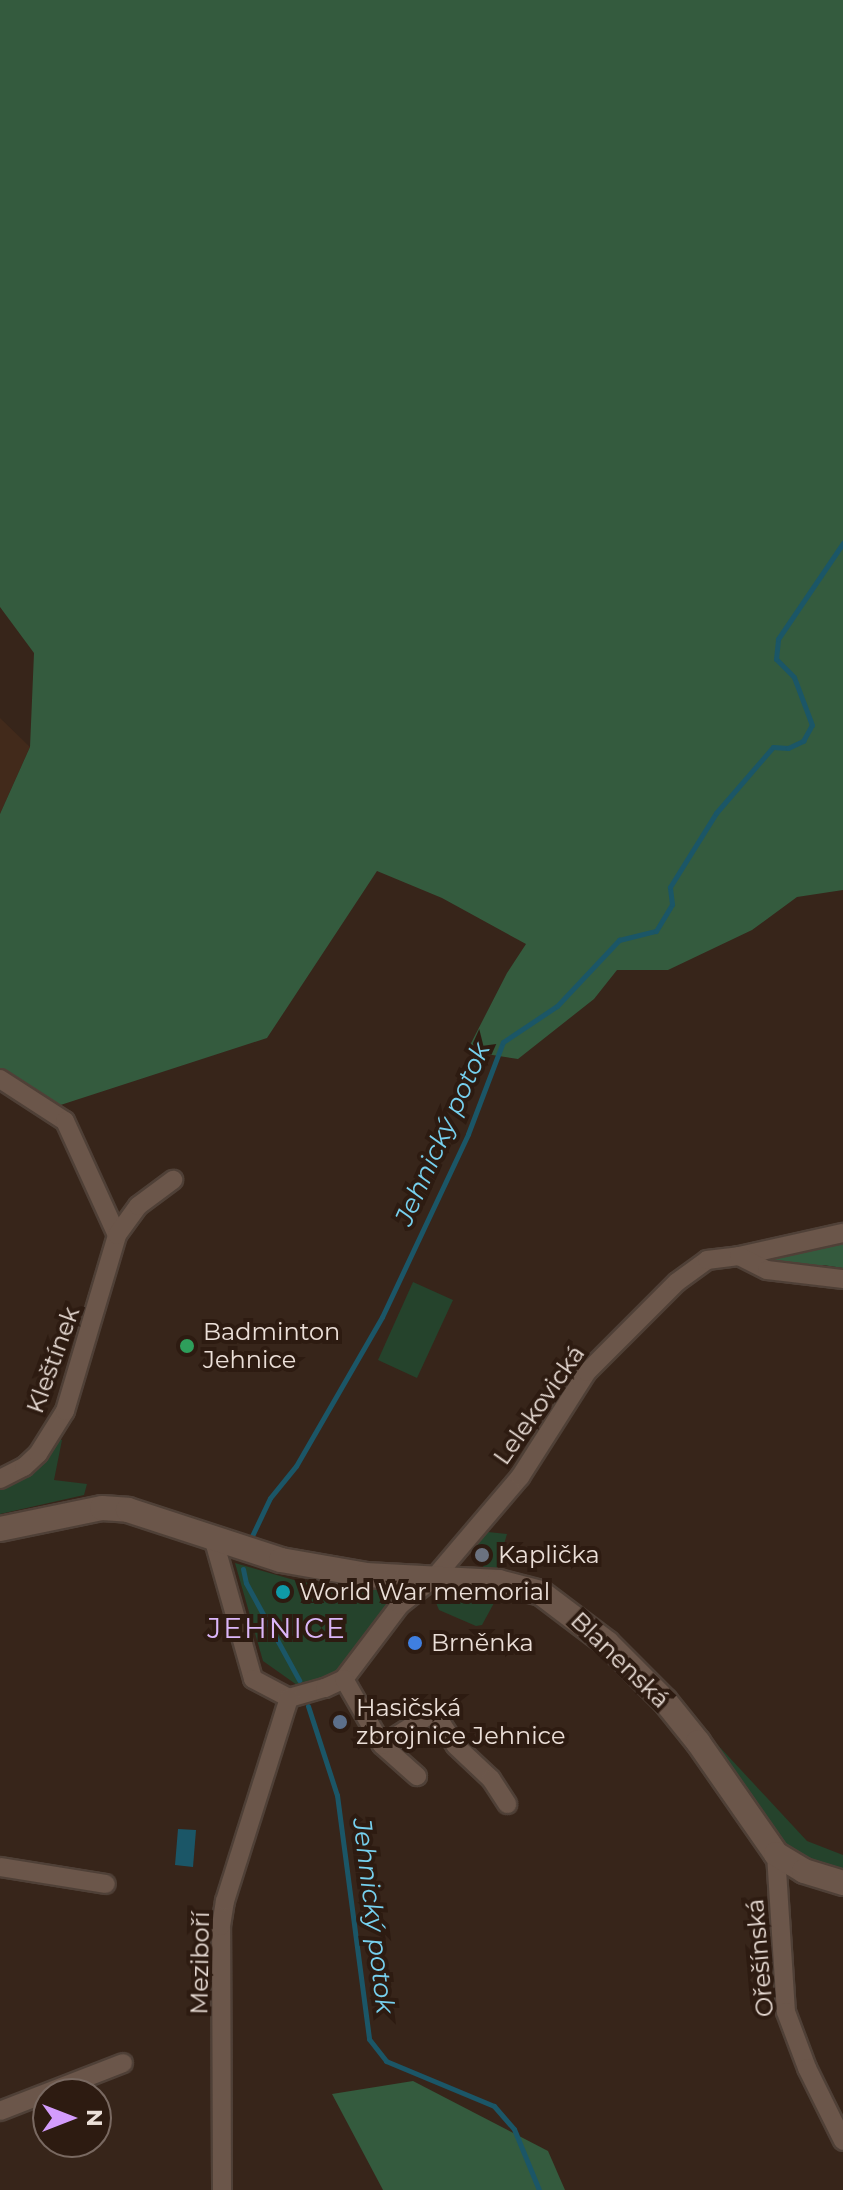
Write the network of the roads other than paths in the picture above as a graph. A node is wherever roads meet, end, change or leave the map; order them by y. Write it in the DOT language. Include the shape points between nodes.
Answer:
graph roads {
  1 [pos="0,1079"];
  2 [pos="173,1180"];
  3 [pos="843,1233"];
  4 [pos="117,1235"];
  5 [pos="739,1256"];
  6 [pos="843,1279"];
  7 [pos="0,1479"];
  8 [pos="0,1529"];
  9 [pos="214,1541"];
  10 [pos="434,1578"];
  11 [pos="344,1679"];
  12 [pos="289,1698"];
  13 [pos="382,1745"];
  14 [pos="417,1776"];
  15 [pos="507,1804"];
  16 [pos="776,1854"];
  17 [pos="0,1867"];
  18 [pos="843,1883"];
  19 [pos="106,1884"];
  20 [pos="123,2063"];
  21 [pos="0,2111"];
  22 [pos="843,2141"];
  23 [pos="222,2190"];
  1 -- 4 [label="street" via="65,1121"];
  2 -- 4 [label="street, Kleštínek" via="138,1206"];
  3 -- 5 [label="street, Lelekovická"];
  4 -- 7 [label="street, Kleštínek" via="65,1411 38,1454"];
  5 -- 6 [label="street" via="767,1270"];
  5 -- 10 [label="street, Lelekovická" via="707,1260 693,1269 609,1349 574,1390 520,1477"];
  8 -- 9 [label="street, Blanenská" via="102,1508 128,1510"];
  9 -- 10 [label="street, Blanenská" via="366,1575"];
  9 -- 12 [label="street" via="253,1679"];
  10 -- 11 [label="street, Lelekovická" via="400,1605"];
  10 -- 16 [label="street, Blanenská" via="515,1584 566,1608 665,1701"];
  11 -- 12 [label="street"];
  11 -- 13 [label="street"];
  12 -- 23 [label="street, Meziboří" via="221,1926"];
  13 -- 14 [label="street"];
  13 -- 15 [label="street" via="434,1712"];
  16 -- 18 [label="street, Blanenská" via="804,1871"];
  16 -- 22 [label="street, Ořešínská" via="786,2012"];
  17 -- 19 [label="street"];
  20 -- 21 [label="street"];
}
